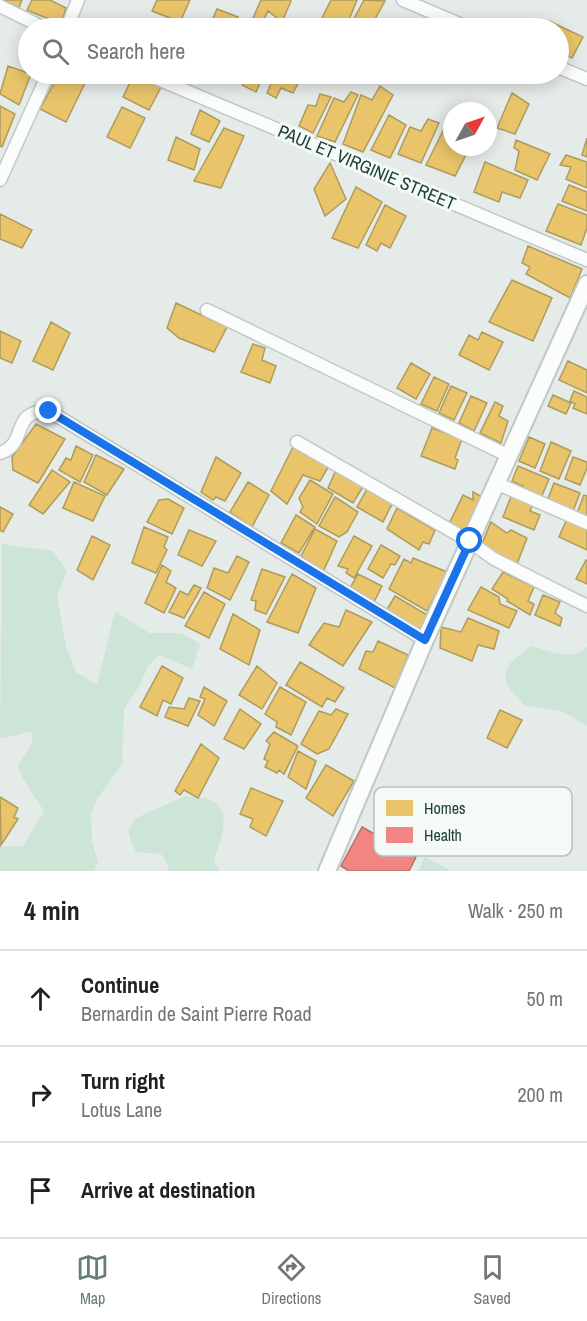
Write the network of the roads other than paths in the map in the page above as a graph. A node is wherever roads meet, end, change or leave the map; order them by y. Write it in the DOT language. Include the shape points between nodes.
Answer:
graph roads {
  1 [pos="78,0"];
  2 [pos="403,0"];
  3 [pos="0,6"];
  4 [pos="24,18"];
  5 [pos="71,18"];
  6 [pos="445,18"];
  7 [pos="569,72"];
  8 [pos="587,79"];
  9 [pos="43,84"];
  10 [pos="170,84"];
  11 [pos="0,180"];
  12 [pos="587,260"];
  13 [pos="587,284"];
  14 [pos="207,310"];
  15 [pos="297,442"];
  16 [pos="0,453"];
  17 [pos="509,456"];
  18 [pos="496,483"];
  19 [pos="587,523"];
  20 [pos="470,541"];
  21 [pos="587,606"];
  22 [pos="425,640"];
  23 [pos="327,871"];
  1 -- 5 [label="street"];
  2 -- 6 [label="street"];
  3 -- 4 [label="street"];
  7 -- 8 [label="street"];
  9 -- 11 [label="street"];
  10 -- 12 [label="street, PAUL ET VIRGINIE STREET"];
  13 -- 17 [label="main road"];
  14 -- 17 [label="street"];
  15 -- 20 [label="street"];
  16 -- 22 [label="street" via="16,440 24,418 37,411 49,411"];
  17 -- 18 [label="main road"];
  18 -- 19 [label="street"];
  18 -- 20 [label="main road"];
  20 -- 21 [label="street" via="494,559"];
  20 -- 22 [label="main road"];
  22 -- 23 [label="main road"];
}
